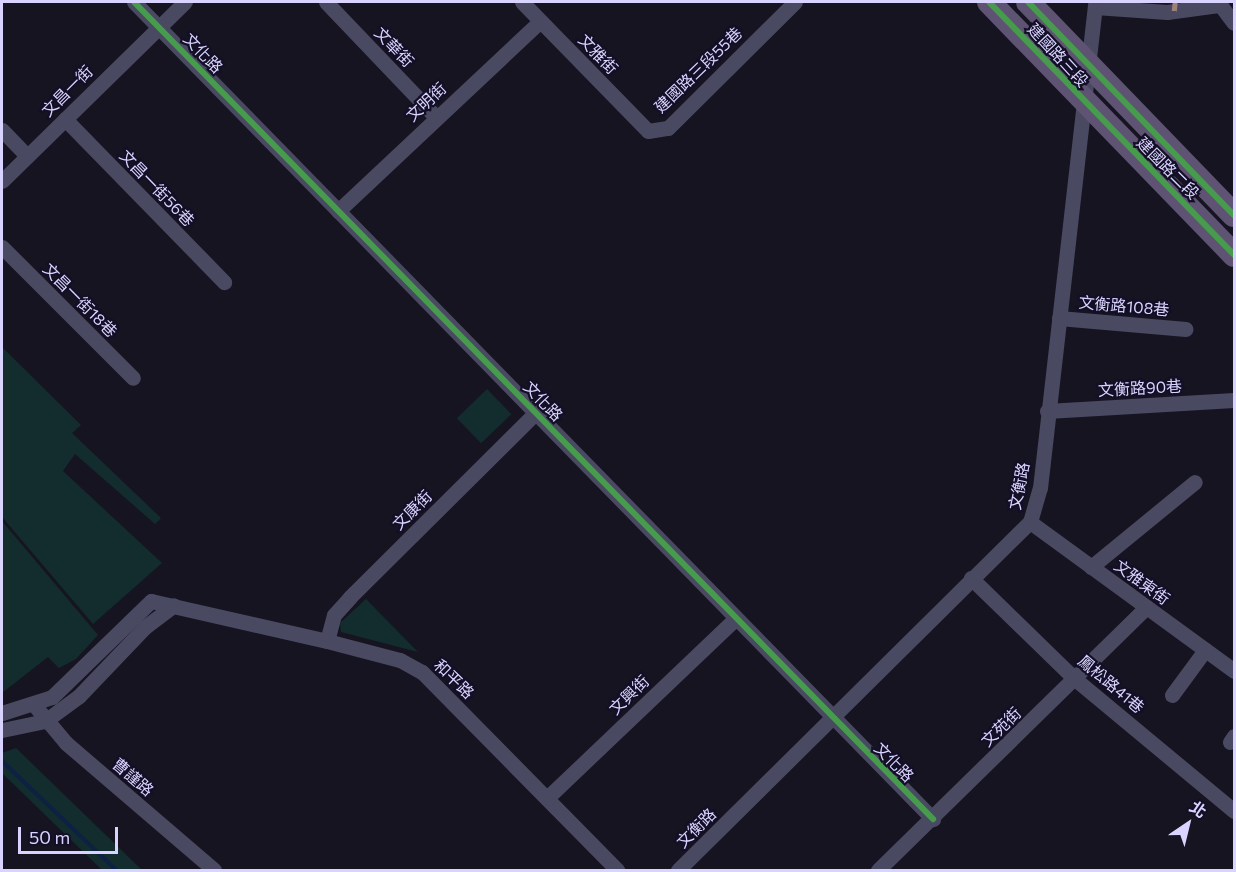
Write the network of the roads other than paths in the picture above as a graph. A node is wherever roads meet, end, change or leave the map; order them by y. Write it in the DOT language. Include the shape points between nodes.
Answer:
graph roads {
  1 [pos="134,2"];
  2 [pos="185,2"];
  3 [pos="326,2"];
  4 [pos="522,2"];
  5 [pos="795,2"];
  6 [pos="989,2"];
  7 [pos="1028,2"];
  8 [pos="1218,3"];
  9 [pos="1095,4"];
  10 [pos="540,21"];
  11 [pos="1234,23"];
  12 [pos="158,26"];
  13 [pos="1088,65"];
  14 [pos="1083,100"];
  15 [pos="436,117"];
  16 [pos="65,118"];
  17 [pos="2,130"];
  18 [pos="648,131"];
  19 [pos="27,156"];
  20 [pos="2,181"];
  21 [pos="338,211"];
  22 [pos="1234,215"];
  23 [pos="2,247"];
  24 [pos="1234,255"];
  25 [pos="224,282"];
  26 [pos="1059,318"];
  27 [pos="1186,329"];
  28 [pos="133,378"];
  29 [pos="1234,400"];
  30 [pos="1047,411"];
  31 [pos="535,413"];
  32 [pos="1195,482"];
  33 [pos="1030,522"];
  34 [pos="1091,567"];
  35 [pos="971,578"];
  36 [pos="174,605"];
  37 [pos="1147,608"];
  38 [pos="736,618"];
  39 [pos="327,641"];
  40 [pos="1205,650"];
  41 [pos="1234,671"];
  42 [pos="1075,679"];
  43 [pos="1172,695"];
  44 [pos="35,706"];
  45 [pos="832,719"];
  46 [pos="45,721"];
  47 [pos="2,724"];
  48 [pos="547,798"];
  49 [pos="1234,811"];
  50 [pos="933,819"];
  51 [pos="214,870"];
  52 [pos="617,870"];
  53 [pos="678,870"];
  54 [pos="878,870"];
  1 -- 12 [label="street, 文化路"];
  2 -- 12 [label="street, 文昌一街"];
  3 -- 15 [label="street, 文華街"];
  4 -- 10 [label="street, 文雅街"];
  5 -- 18 [label="street, 建國路三段55巷" via="668,128"];
  6 -- 14 [label="main road, 建國路三段"];
  7 -- 13 [label="main road, 建國路三段"];
  8 -- 9 [label="street" via="1167,12"];
  8 -- 11 [label="street"];
  9 -- 13 [label="street, 文衡路"];
  10 -- 15 [label="street, 文明街"];
  10 -- 18 [label="street, 文雅街"];
  12 -- 16 [label="street, 文昌一街"];
  12 -- 21 [label="street, 文化路"];
  13 -- 14 [label="street, 文衡路"];
  13 -- 22 [label="main road, 建國路二段"];
  14 -- 24 [label="main road, 建國路二段"];
  14 -- 26 [label="street, 文衡路"];
  15 -- 21 [label="street, 文明街"];
  16 -- 19 [label="street, 文昌一街"];
  16 -- 25 [label="street, 文昌一街56巷"];
  17 -- 19 [label="street"];
  19 -- 20 [label="street, 文昌一街"];
  21 -- 31 [label="street, 文化路"];
  23 -- 28 [label="street, 文昌一街18巷"];
  26 -- 27 [label="street, 文衡路108巷"];
  26 -- 30 [label="street, 文衡路"];
  29 -- 30 [label="street, 文衡路90巷"];
  30 -- 33 [label="street, 文衡路" via="1040,488"];
  31 -- 38 [label="street, 文化路"];
  31 -- 39 [label="street, 文康街" via="334,615"];
  32 -- 34 [label="street"];
  33 -- 34 [label="street, 文雅東街"];
  33 -- 35 [label="street, 文衡路"];
  34 -- 37 [label="street, 文雅東街"];
  35 -- 42 [label="street, 鳳松路41巷"];
  35 -- 45 [label="street, 文衡路"];
  36 -- 39 [label="street, 和平路"];
  36 -- 44 [label="street, 和平路" via="144,604 52,697"];
  36 -- 46 [label="street" via="145,627 79,696"];
  37 -- 40 [label="street, 文雅東街"];
  37 -- 42 [label="street, 文苑街"];
  38 -- 45 [label="street, 文化路"];
  38 -- 48 [label="street, 文興街"];
  39 -- 48 [label="street, 和平路" via="400,660 423,672"];
  40 -- 41 [label="street, 文雅東街"];
  40 -- 43 [label="street"];
  42 -- 49 [label="street, 鳳松路41巷"];
  42 -- 50 [label="street, 文苑街"];
  44 -- 46 [label="street, 曹謹路"];
  44 -- 47 [label="street"];
  45 -- 50 [label="street, 文化路"];
  45 -- 53 [label="street, 文衡路"];
  46 -- 47 [label="street"];
  46 -- 51 [label="street, 曹謹路"];
  48 -- 52 [label="street, 和平路"];
  50 -- 54 [label="street, 文苑街"];
}
